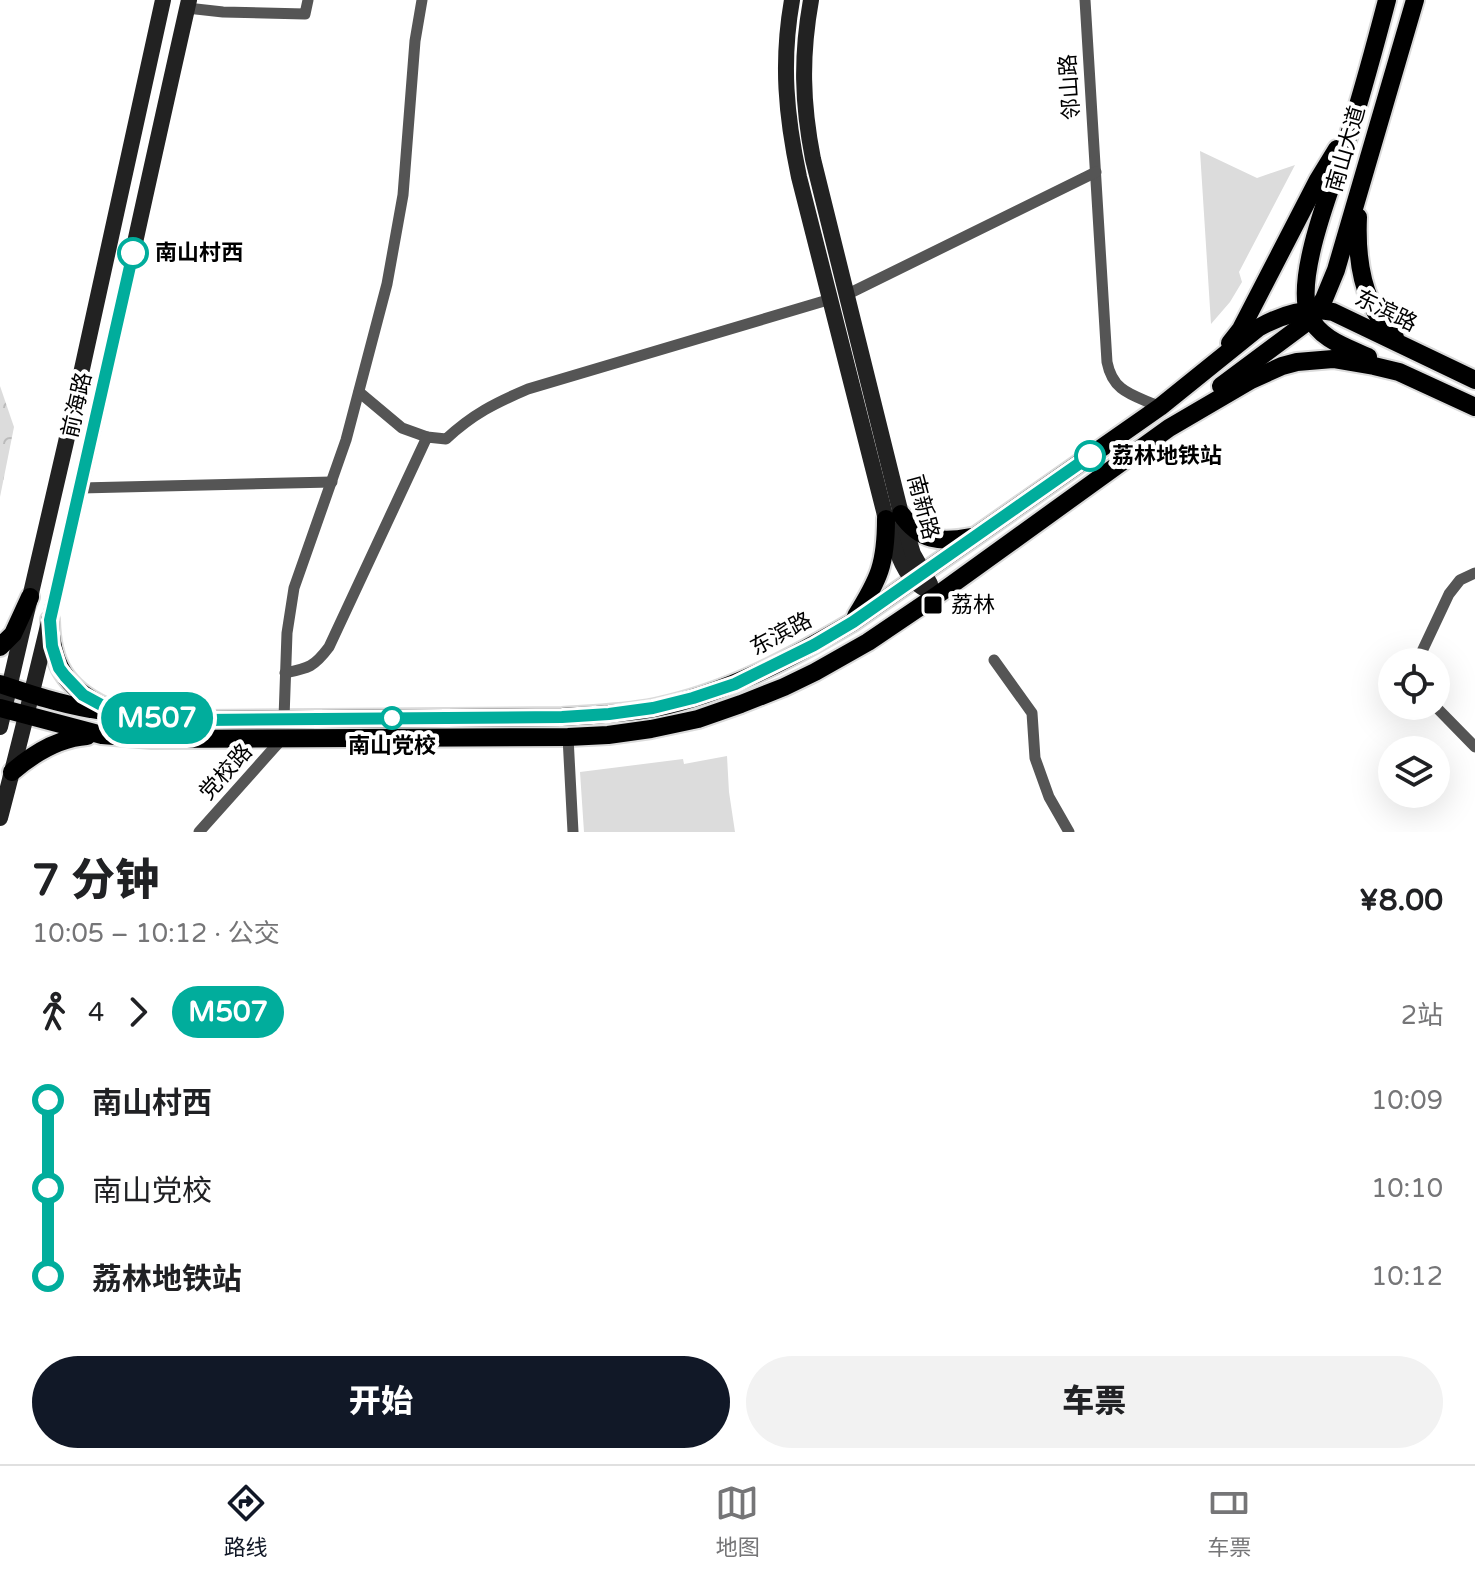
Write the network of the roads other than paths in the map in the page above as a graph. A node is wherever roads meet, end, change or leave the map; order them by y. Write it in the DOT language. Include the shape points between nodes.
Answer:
graph roads {
  1 [pos="163,0"];
  2 [pos="308,0"];
  3 [pos="422,0"];
  4 [pos="792,0"];
  5 [pos="812,0"];
  6 [pos="1085,0"];
  7 [pos="1387,0"];
  8 [pos="1415,0"];
  9 [pos="188,4"];
  10 [pos="1352,127"];
  11 [pos="1096,172"];
  12 [pos="1364,175"];
  13 [pos="839,297"];
  14 [pos="1312,313"];
  15 [pos="1406,347"];
  16 [pos="1399,372"];
  17 [pos="1203,374"];
  18 [pos="1475,380"];
  19 [pos="359,392"];
  20 [pos="1160,407"];
  21 [pos="1475,407"];
  22 [pos="1169,428"];
  23 [pos="427,437"];
  24 [pos="332,482"];
  25 [pos="81,488"];
  26 [pos="894,516"];
  27 [pos="977,535"];
  28 [pos="1475,573"];
  29 [pos="918,576"];
  30 [pos="936,596"];
  31 [pos="30,597"];
  32 [pos="50,620"];
  33 [pos="853,622"];
  34 [pos="0,647"];
  35 [pos="1424,648"];
  36 [pos="994,660"];
  37 [pos="285,673"];
  38 [pos="5,686"];
  39 [pos="32,694"];
  40 [pos="118,714"];
  41 [pos="1,715"];
  42 [pos="27,716"];
  43 [pos="284,718"];
  44 [pos="1449,720"];
  45 [pos="102,735"];
  46 [pos="568,737"];
  47 [pos="282,739"];
  48 [pos="1475,747"];
  49 [pos="12,772"];
  50 [pos="0,818"];
  51 [pos="199,832"];
  52 [pos="573,832"];
  53 [pos="1069,832"];
  1 -- 31 [label="main road, 前海路"];
  2 -- 9 [label="street" via="305,14 223,12"];
  3 -- 19 [label="street" via="403,195"];
  4 -- 13 [label="main road, 南新路" via="785,42 788,118 799,177"];
  5 -- 13 [label="main road, 南新路" via="803,64 805,111"];
  6 -- 11 [label="street, 邻山路"];
  7 -- 10 [label="main road, 南山大道"];
  8 -- 12 [label="main road, 南山大道"];
  9 -- 25 [label="main road, 前海路"];
  10 -- 14 [label="main road, 南山大道" via="1310,256 1306,284"];
  10 -- 17 [label="main road" via="1318,180 1241,329"];
  11 -- 13 [label="street"];
  11 -- 20 [label="street, 邻山路" via="1107,362 1123,390"];
  12 -- 14 [label="main road, 南山大道" via="1336,270"];
  12 -- 15 [label="main road" via="1357,238 1363,282 1379,320"];
  13 -- 23 [label="street" via="528,389 487,407 446,439"];
  13 -- 26 [label="main road, 南新路"];
  14 -- 15 [label="main road, 东滨路" via="1333,312"];
  14 -- 16 [label="main road" via="1321,332 1335,342"];
  14 -- 17 [label="main road, 东滨路" via="1283,316 1258,328"];
  14 -- 22 [label="main road"];
  15 -- 18 [label="main road, 东滨路"];
  16 -- 21 [label="main road"];
  16 -- 22 [label="main road" via="1333,359 1297,362 1251,380"];
  17 -- 20 [label="main road, 东滨路"];
  19 -- 23 [label="street" via="402,428"];
  19 -- 24 [label="street"];
  20 -- 27 [label="main road, 东滨路"];
  22 -- 30 [label="main road"];
  23 -- 37 [label="street" via="329,647 317,662"];
  24 -- 25 [label="street"];
  24 -- 37 [label="street" via="294,588"];
  25 -- 32 [label="main road, 前海路"];
  26 -- 27 [label="main road" via="933,539"];
  26 -- 29 [label="main road, 南新路"];
  26 -- 33 [label="main road" via="880,572"];
  27 -- 29 [label="main road, 东滨路"];
  28 -- 35 [label="street" via="1449,594"];
  29 -- 30 [label="main road, 南新路"];
  29 -- 33 [label="main road, 东滨路"];
  30 -- 46 [label="main road" via="843,657 741,704 651,729"];
  31 -- 34 [label="main road" via="13,634"];
  31 -- 38 [label="main road, 前海路"];
  32 -- 39 [label="main road, 前海路"];
  32 -- 40 [label="main road" via="59,668 83,695"];
  33 -- 43 [label="main road, 东滨路" via="735,684 653,708 562,717"];
  36 -- 53 [label="street" via="1032,713 1035,758"];
  37 -- 43 [label="street"];
  38 -- 39 [label="main road, 东滨路"];
  38 -- 41 [label="main road, 前海路"];
  39 -- 40 [label="main road, 东滨路"];
  39 -- 42 [label="main road, 前海路"];
  40 -- 43 [label="main road, 东滨路"];
  41 -- 42 [label="main road"];
  42 -- 45 [label="main road"];
  42 -- 49 [label="main road, 前海路"];
  44 -- 48 [label="street"];
  45 -- 47 [label="main road"];
  45 -- 49 [label="main road" via="52,745"];
  46 -- 47 [label="main road"];
  46 -- 52 [label="street"];
  47 -- 51 [label="street, 党校路"];
  49 -- 50 [label="main road, 前海路"];
}
